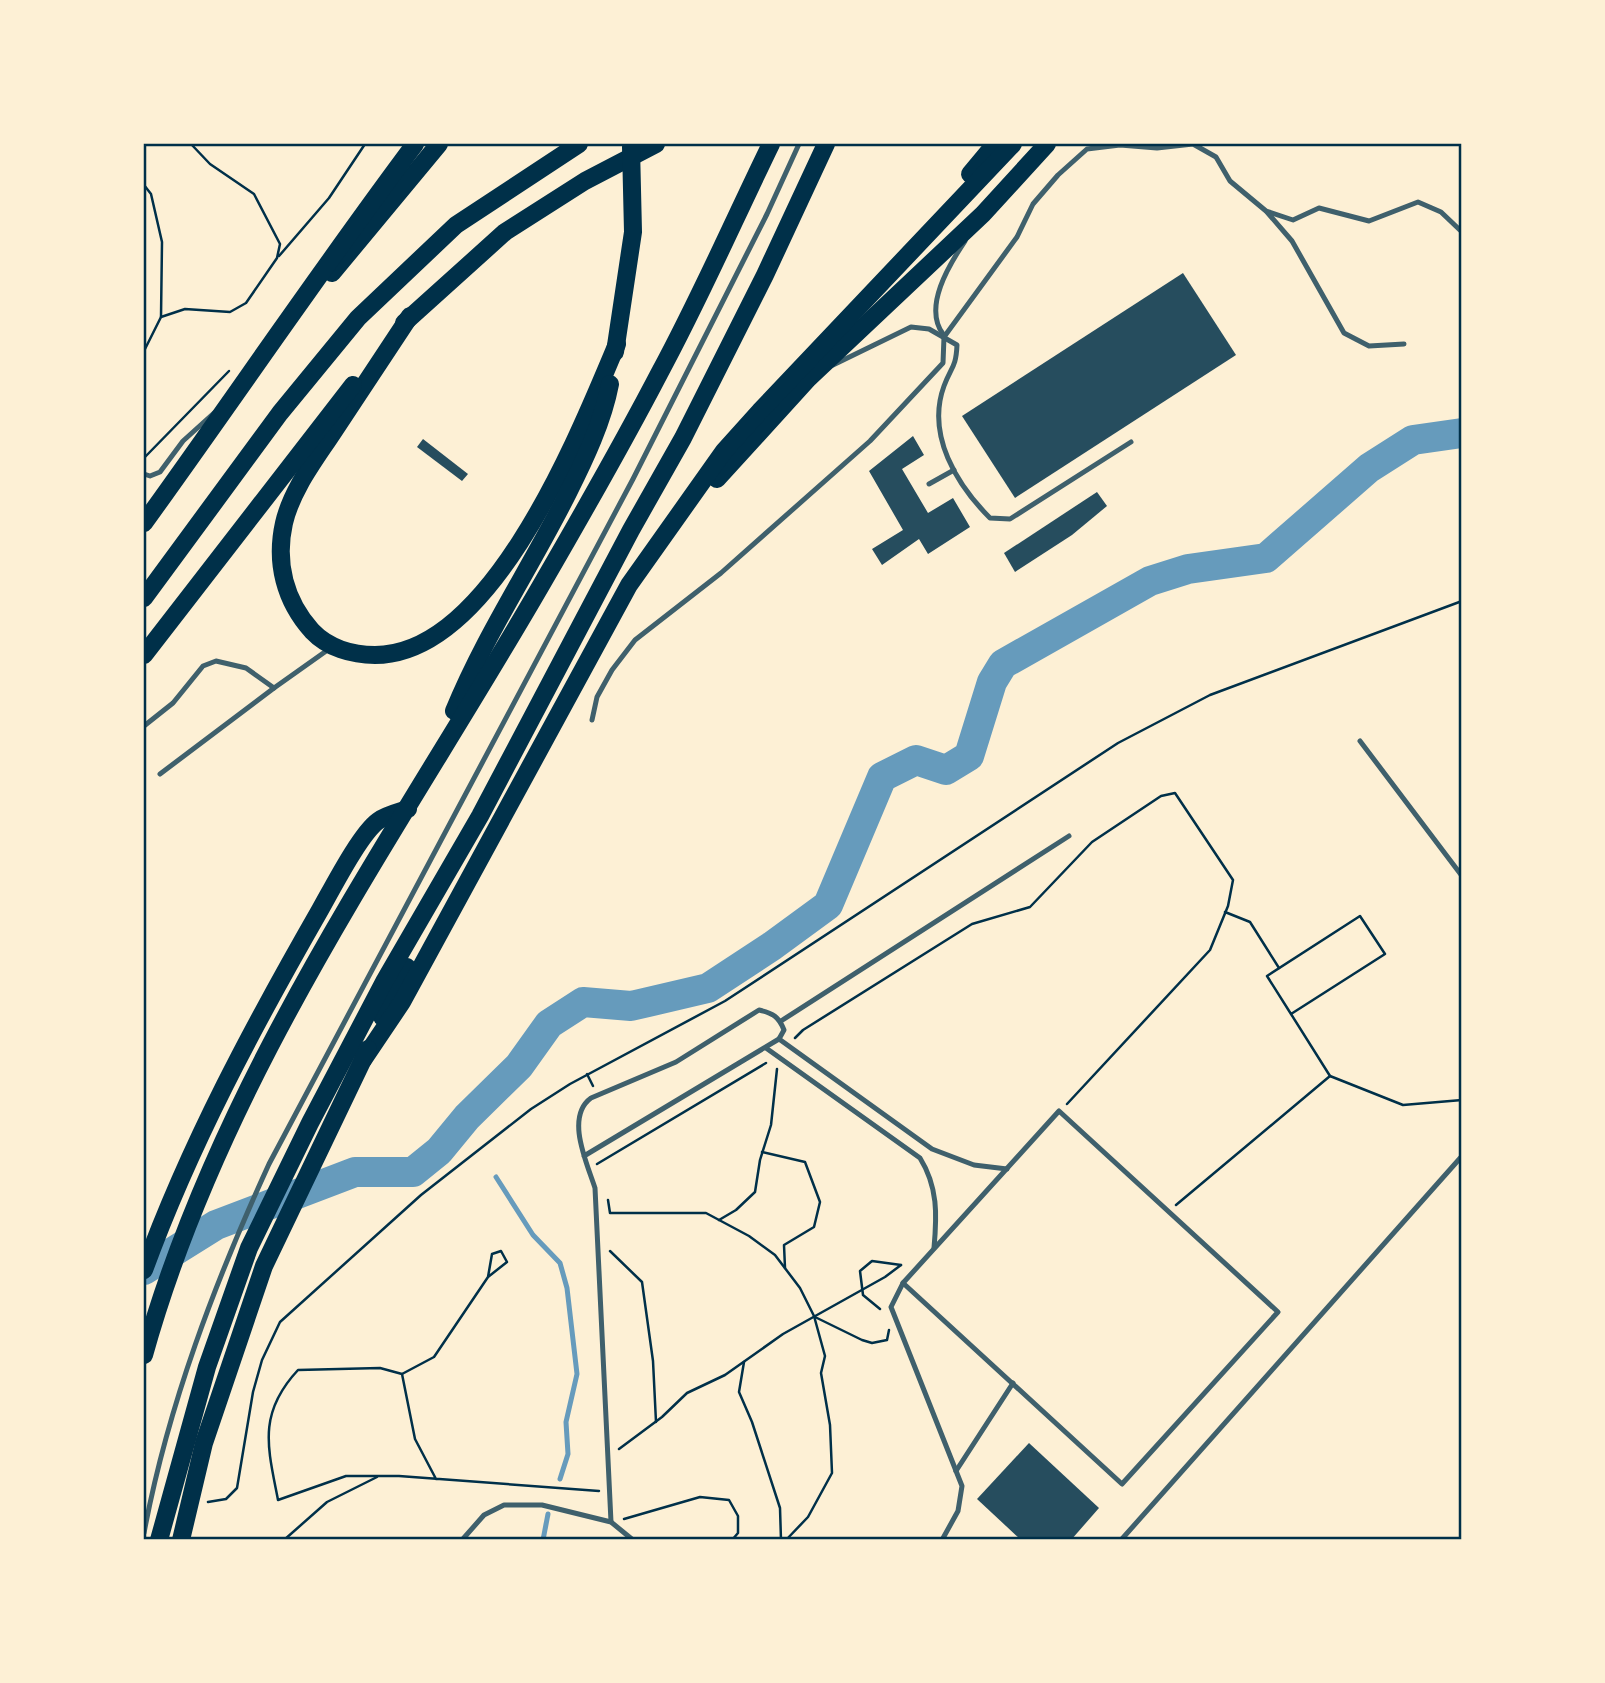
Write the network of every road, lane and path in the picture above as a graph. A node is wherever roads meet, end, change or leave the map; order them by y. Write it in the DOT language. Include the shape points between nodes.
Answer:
graph roads {
  1 [pos="191,144"];
  2 [pos="365,144"];
  3 [pos="415,144"];
  4 [pos="439,144"];
  5 [pos="579,144"];
  6 [pos="631,144"];
  7 [pos="656,144"];
  8 [pos="771,144"];
  9 [pos="799,144"];
  10 [pos="826,144"];
  11 [pos="995,144"];
  12 [pos="1013,144"];
  13 [pos="1046,144"];
  14 [pos="144,185"];
  15 [pos="1266,211"];
  16 [pos="983,214"];
  17 [pos="1461,232"];
  18 [pos="904,256"];
  19 [pos="277,258"];
  20 [pos="410,316"];
  21 [pos="161,317"];
  22 [pos="944,337"];
  23 [pos="617,344"];
  24 [pos="1404,344"];
  25 [pos="271,347"];
  26 [pos="144,351"];
  27 [pos="236,361"];
  28 [pos="808,379"];
  29 [pos="244,384"];
  30 [pos="1132,442"];
  31 [pos="144,458"];
  32 [pos="954,470"];
  33 [pos="144,474"];
  34 [pos="929,484"];
  35 [pos="144,523"];
  36 [pos="144,598"];
  37 [pos="1461,601"];
  38 [pos="333,647"];
  39 [pos="595,649"];
  40 [pos="144,655"];
  41 [pos="274,688"];
  42 [pos="592,720"];
  43 [pos="144,726"];
  44 [pos="1360,741"];
  45 [pos="435,760"];
  46 [pos="160,774"];
  47 [pos="408,808"];
  48 [pos="1069,836"];
  49 [pos="1461,876"];
  50 [pos="443,879"];
  51 [pos="1225,912"];
  52 [pos="1279,968"];
  53 [pos="1291,1014"];
  54 [pos="781,1021"];
  55 [pos="779,1039"];
  56 [pos="341,1044"];
  57 [pos="788,1045"];
  58 [pos="766,1048"];
  59 [pos="778,1055"];
  60 [pos="363,1060"];
  61 [pos="1330,1076"];
  62 [pos="1461,1100"];
  63 [pos="1059,1111"];
  64 [pos="762,1152"];
  65 [pos="584,1156"];
  66 [pos="1461,1156"];
  67 [pos="589,1169"];
  68 [pos="1007,1169"];
  69 [pos="591,1177"];
  70 [pos="1168,1211"];
  71 [pos="719,1220"];
  72 [pos="597,1234"];
  73 [pos="934,1248"];
  74 [pos="921,1262"];
  75 [pos="901,1265"];
  76 [pos="785,1268"];
  77 [pos="144,1270"];
  78 [pos="488,1277"];
  79 [pos="903,1283"];
  80 [pos="861,1291"];
  81 [pos="882,1310"];
  82 [pos="814,1316"];
  83 [pos="889,1327"];
  84 [pos="145,1349"];
  85 [pos="744,1362"];
  86 [pos="402,1374"];
  87 [pos="1013,1383"];
  88 [pos="249,1408"];
  89 [pos="656,1422"];
  90 [pos="608,1458"];
  91 [pos="956,1471"];
  92 [pos="380,1476"];
  93 [pos="436,1479"];
  94 [pos="610,1492"];
  95 [pos="611,1522"];
  96 [pos="144,1533"];
  97 [pos="159,1539"];
  98 [pos="181,1539"];
  99 [pos="284,1539"];
  100 [pos="462,1539"];
  101 [pos="633,1539"];
  102 [pos="732,1539"];
  103 [pos="784,1539"];
  104 [pos="942,1539"];
  105 [pos="1121,1539"];
  1 -- 19 [label="path" via="209,164 254,194 280,244"];
  2 -- 19 [label="path" via="329,198"];
  3 -- 25 [label="highway" via="323,266"];
  4 -- 25 [label="highway"];
  5 -- 36 [label="highway" via="456,225 358,318 280,413"];
  6 -- 23 [label="highway" via="634,232"];
  7 -- 20 [label="highway" via="585,181 505,232"];
  8 -- 45 [label="highway" via="662,370 542,584"];
  9 -- 56 [label="lane" via="633,479"];
  10 -- 50 [label="highway" via="683,438"];
  11 -- 18 [label="highway"];
  12 -- 18 [label="highway"];
  13 -- 16 [label="highway"];
  14 -- 21 [label="path" via="151,194 162,242"];
  15 -- 17 [label="lane" via="1293,220 1319,208 1369,221 1418,202 1441,212"];
  15 -- 22 [label="lane" via="1230,181 1216,157 1193,144 1087,149 1033,204 1017,237"];
  15 -- 24 [label="lane" via="1306,261 1345,333 1370,346"];
  16 -- 22 [label="lane" via="938,294 937,327"];
  16 -- 28 [label="highway"];
  18 -- 39 [label="highway" via="724,452 629,585"];
  19 -- 21 [label="path" via="246,303 230,312 185,309"];
  20 -- 38 [label="highway" via="298,488 285,522 281,566 286,586 304,622"];
  20 -- 40 [label="highway"];
  21 -- 26 [label="path"];
  22 -- 28 [label="lane" via="929,328 911,327"];
  22 -- 32 [label="lane" via="957,345 956,366 944,385 939,411 940,433"];
  22 -- 42 [label="lane" via="943,363 870,442 721,573 635,640 602,688"];
  23 -- 38 [label="highway" via="554,486 526,533 459,617 422,643 386,655"];
  23 -- 45 [label="highway" via="608,396 584,461 473,664"];
  25 -- 29 [label="highway"];
  27 -- 31 [label="path"];
  28 -- 39 [label="highway" via="675,530"];
  29 -- 33 [label="lane" via="183,441 160,472"];
  29 -- 35 [label="highway"];
  30 -- 32 [label="lane" via="1010,519 990,518 969,496"];
  32 -- 34 [label="lane"];
  37 -- 88 [label="path" via="1210,695 1118,743 725,1002 531,1109 421,1195 285,1316 262,1360"];
  38 -- 41 [label="lane"];
  39 -- 60 [label="highway" via="402,1002"];
  41 -- 43 [label="lane" via="246,668 216,661 203,666 173,703"];
  41 -- 46 [label="lane"];
  44 -- 49 [label="lane"];
  45 -- 47 [label="highway"];
  47 -- 77 [label="highway" via="378,821 362,842 272,995 215,1102"];
  47 -- 84 [label="highway" via="289,1007 232,1120"];
  48 -- 54 [label="lane"];
  50 -- 56 [label="highway"];
  50 -- 60 [label="highway" via="412,958"];
  51 -- 52 [label="path" via="1250,922"];
  51 -- 57 [label="path" via="1233,880 1175,793 1161,796 1092,842 1030,907 972,924 803,1030"];
  51 -- 63 [label="path" via="1210,950"];
  52 -- 53 [label="path" via="1267,975"];
  52 -- 53 [label="path" via="1360,916 1385,954"];
  53 -- 61 [label="path"];
  54 -- 55 [label="lane" via="784,1030"];
  54 -- 65 [label="lane" via="773,1013 759,1010 676,1062 591,1098 579,1114"];
  55 -- 57 [label="lane"];
  55 -- 58 [label="lane"];
  56 -- 96 [label="lane" via="269,1164 223,1264 190,1360"];
  56 -- 97 [label="highway" via="249,1248 207,1367"];
  57 -- 68 [label="lane" via="932,1149 974,1165"];
  58 -- 59 [label="lane"];
  58 -- 65 [label="lane"];
  59 -- 64 [label="path" via="771,1125"];
  59 -- 67 [label="path"];
  59 -- 73 [label="lane" via="920,1158 938,1204"];
  60 -- 98 [label="highway" via="264,1266 204,1443"];
  61 -- 62 [label="path" via="1403,1105"];
  61 -- 70 [label="path"];
  63 -- 68 [label="lane"];
  63 -- 70 [label="lane"];
  64 -- 71 [label="path" via="755,1192"];
  64 -- 76 [label="path" via="805,1162 820,1202 814,1227 784,1245"];
  65 -- 67 [label="lane"];
  66 -- 105 [label="lane"];
  67 -- 69 [label="lane"];
  68 -- 73 [label="lane"];
  69 -- 71 [label="path" via="605,1181 610,1213 706,1213"];
  69 -- 72 [label="lane"];
  70 -- 87 [label="lane" via="1278,1312 1122,1483"];
  71 -- 76 [label="path" via="749,1236"];
  72 -- 89 [label="path" via="642,1282"];
  72 -- 90 [label="lane"];
  73 -- 74 [label="lane"];
  74 -- 75 [label="path"];
  74 -- 79 [label="lane"];
  75 -- 80 [label="path"];
  75 -- 80 [label="path" via="872,1261 860,1271"];
  76 -- 82 [label="path"];
  78 -- 78 [label="path" via="507,1262 501,1251 492,1254"];
  78 -- 86 [label="path" via="434,1357"];
  79 -- 87 [label="lane"];
  79 -- 91 [label="lane" via="891,1307"];
  80 -- 81 [label="path"];
  80 -- 82 [label="path"];
  82 -- 83 [label="path" via="872,1343 887,1340"];
  82 -- 85 [label="path"];
  82 -- 103 [label="path" via="825,1356 821,1373 832,1473 808,1517"];
  85 -- 89 [label="path" via="687,1393"];
  85 -- 103 [label="path" via="739,1392 780,1508"];
  86 -- 92 [label="path" via="380,1367 298,1370 281,1389 266,1438 278,1500 346,1476"];
  86 -- 93 [label="path" via="415,1438"];
  87 -- 91 [label="lane"];
  89 -- 90 [label="path"];
  90 -- 94 [label="lane"];
  91 -- 104 [label="lane" via="962,1486 958,1511"];
  92 -- 93 [label="path"];
  92 -- 99 [label="path" via="327,1502"];
  93 -- 94 [label="path"];
  94 -- 95 [label="lane"];
  95 -- 100 [label="lane" via="541,1505 504,1504 484,1515"];
  95 -- 101 [label="lane"];
  95 -- 102 [label="path" via="700,1497 729,1500 738,1516 738,1533"];
}
